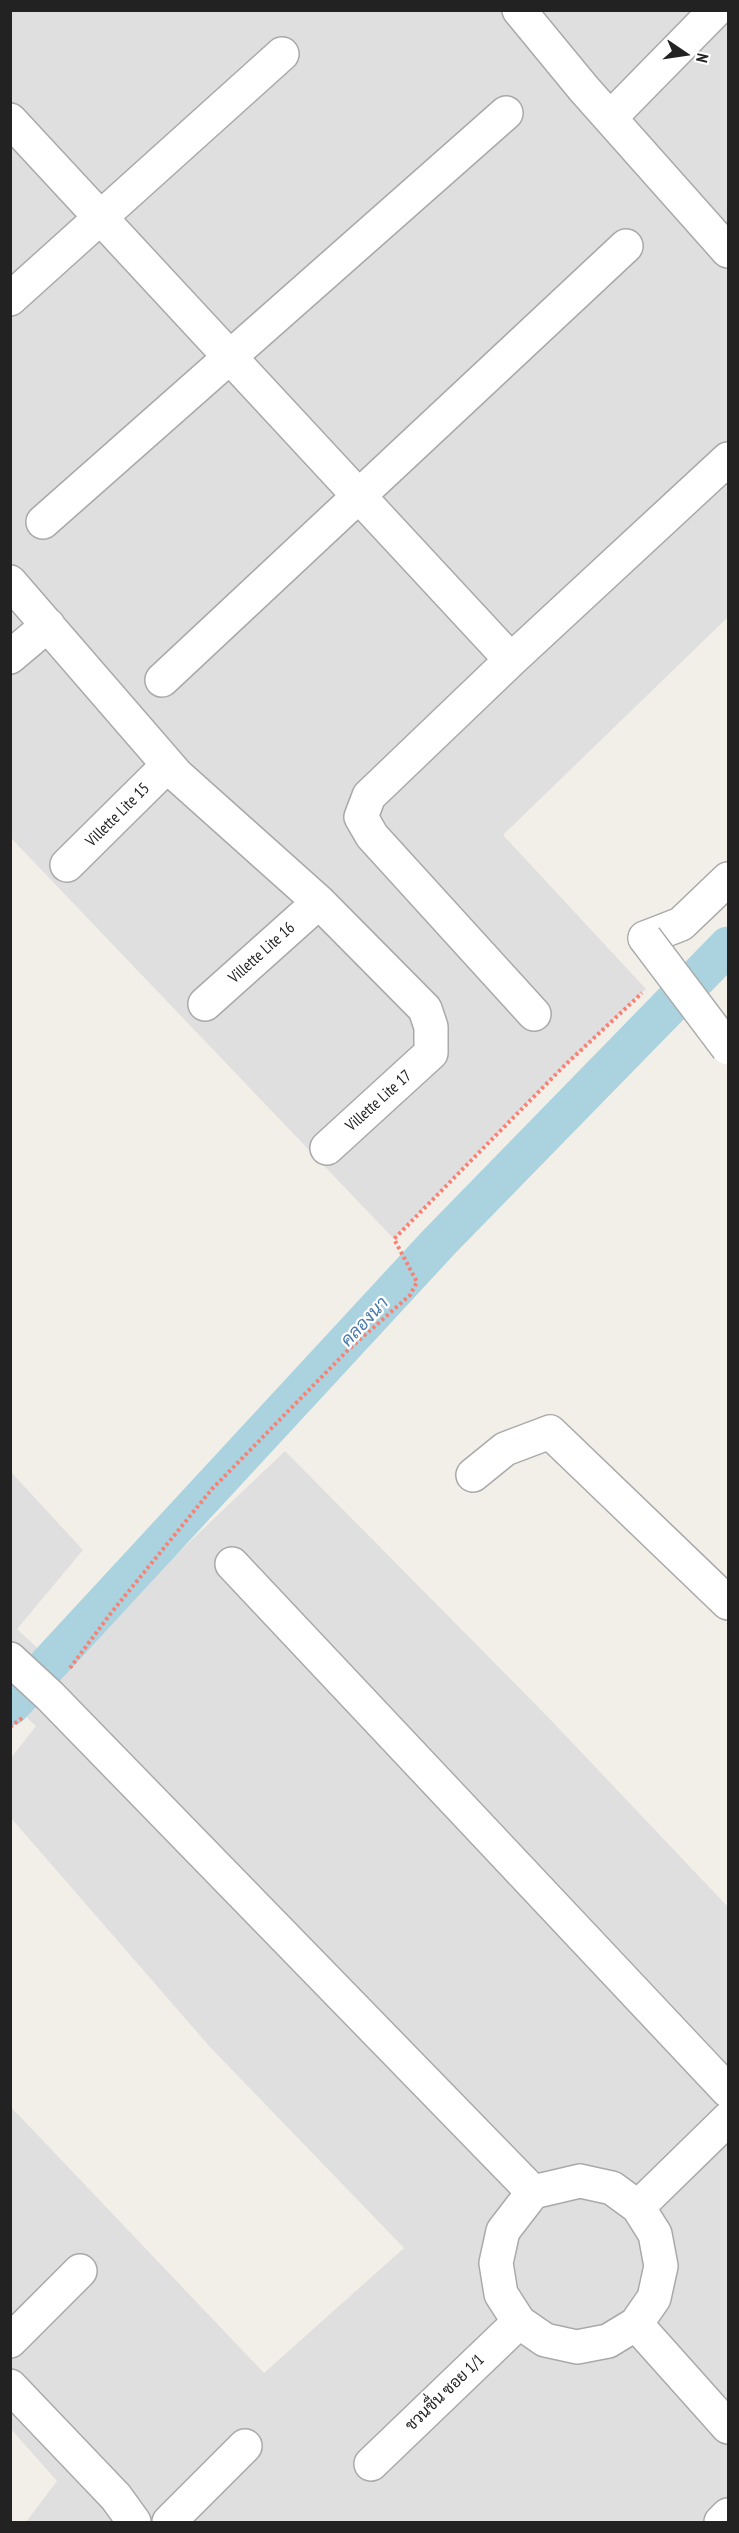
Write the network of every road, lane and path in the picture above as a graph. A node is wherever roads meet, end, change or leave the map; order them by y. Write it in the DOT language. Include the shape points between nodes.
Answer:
graph roads {
  1 [pos="519,10"];
  2 [pos="716,10"];
  3 [pos="282,54"];
  4 [pos="506,113"];
  5 [pos="610,118"];
  6 [pos="10,120"];
  7 [pos="101,217"];
  8 [pos="626,246"];
  9 [pos="729,251"];
  10 [pos="10,299"];
  11 [pos="231,357"];
  12 [pos="729,459"];
  13 [pos="358,495"];
  14 [pos="43,522"];
  15 [pos="10,582"];
  16 [pos="48,625"];
  17 [pos="10,657"];
  18 [pos="511,660"];
  19 [pos="162,680"];
  20 [pos="168,765"];
  21 [pos="67,865"];
  22 [pos="729,879"];
  23 [pos="319,902"];
  24 [pos="646,989"];
  25 [pos="205,1004"];
  26 [pos="534,1014"];
  27 [pos="729,1048"];
  28 [pos="327,1148"];
  29 [pos="473,1475"];
  30 [pos="232,1564"];
  31 [pos="729,1603"];
  32 [pos="10,1659"];
  33 [pos="47,1693"];
  34 [pos="729,2091"];
  35 [pos="729,2119"];
  36 [pos="533,2192"];
  37 [pos="638,2207"];
  38 [pos="80,2271"];
  39 [pos="519,2322"];
  40 [pos="636,2324"];
  41 [pos="10,2341"];
  42 [pos="10,2386"];
  43 [pos="729,2427"];
  44 [pos="245,2446"];
  45 [pos="371,2464"];
  46 [pos="729,2515"];
  47 [pos="134,2523"];
  48 [pos="169,2523"];
  49 [pos="722,2523"];
  1 -- 5 [label="street"];
  2 -- 5 [label="street"];
  3 -- 7 [label="street"];
  4 -- 11 [label="street"];
  5 -- 9 [label="street"];
  6 -- 7 [label="street"];
  7 -- 10 [label="street"];
  7 -- 11 [label="street"];
  8 -- 13 [label="street"];
  11 -- 13 [label="street"];
  11 -- 14 [label="street"];
  12 -- 18 [label="street"];
  13 -- 18 [label="street"];
  13 -- 19 [label="street"];
  15 -- 16 [label="street"];
  16 -- 17 [label="street"];
  16 -- 20 [label="street"];
  18 -- 26 [label="street" via="369,796 361,817 372,836"];
  20 -- 21 [label="street, Villette Lite 15"];
  20 -- 23 [label="street"];
  22 -- 27 [label="street, bridge" via="681,924 645,938"];
  23 -- 25 [label="street, Villette Lite 16"];
  23 -- 28 [label="street, Villette Lite 17" via="424,1009 431,1027 431,1053"];
  24 -- 33 [label="path" via="564,1066 394,1239 417,1282 410,1295 348,1351 212,1489"];
  29 -- 31 [label="street" via="505,1449 550,1432"];
  30 -- 34 [label="street"];
  32 -- 33 [label="street"];
  33 -- 36 [label="street"];
  35 -- 37 [label="street"];
  36 -- 37 [label="street" via="580,2181 612,2188"];
  36 -- 39 [label="street" via="503,2231 496,2263 501,2294"];
  37 -- 40 [label="street" via="655,2234 661,2266 654,2298"];
  38 -- 41 [label="street"];
  39 -- 40 [label="street" via="545,2340 577,2347 609,2341"];
  39 -- 45 [label="street, ชวนชื่น ซอย 1/1"];
  40 -- 43 [label="street"];
  42 -- 47 [label="street" via="116,2497"];
  44 -- 48 [label="street"];
  46 -- 49 [label="street"];
}
